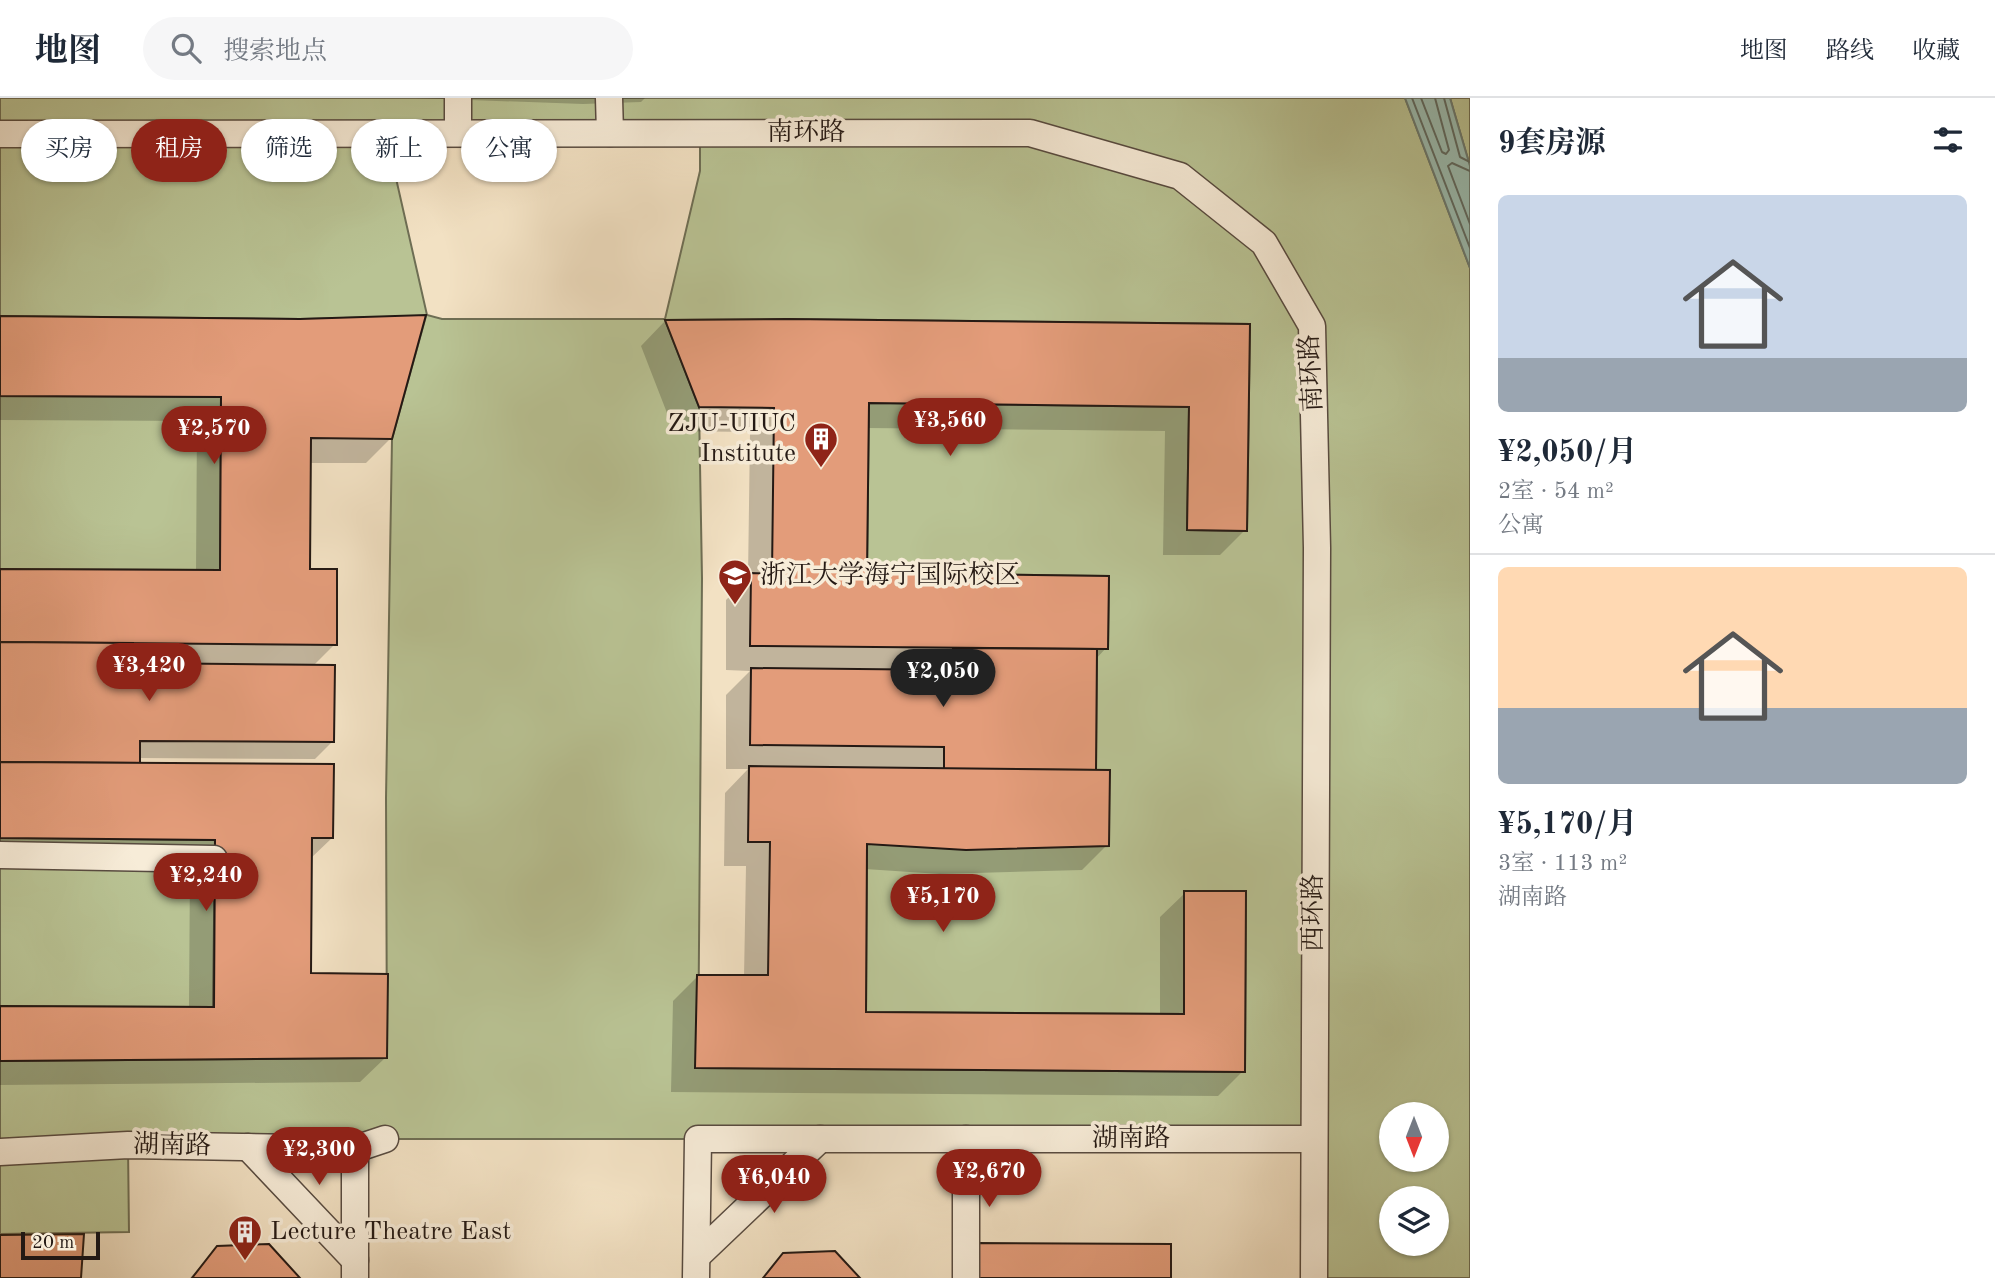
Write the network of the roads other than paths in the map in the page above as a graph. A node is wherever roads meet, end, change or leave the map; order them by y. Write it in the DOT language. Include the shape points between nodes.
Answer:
graph roads {
  1 [pos="458,98"];
  2 [pos="610,98"];
  3 [pos="458,133"];
  4 [pos="610,133"];
  5 [pos="0,134"];
  6 [pos="1317,548"];
  7 [pos="0,855"];
  8 [pos="214,859"];
  9 [pos="385,1139"];
  10 [pos="820,1139"];
  11 [pos="966,1139"];
  12 [pos="1313,1139"];
  13 [pos="248,1147"];
  14 [pos="355,1149"];
  15 [pos="0,1152"];
  16 [pos="696,1267"];
  17 [pos="355,1269"];
  18 [pos="966,1278"];
  19 [pos="1314,1278"];
  1 -- 3 [label="street"];
  2 -- 4 [label="street"];
  3 -- 4 [label="street, 南环路"];
  3 -- 5 [label="street, 南环路"];
  4 -- 6 [label="street, 南环路" via="1030,132 1180,176 1264,243 1312,326"];
  6 -- 12 [label="street, 西环路"];
  7 -- 8 [label="street"];
  9 -- 14 [label="street, 湖南路"];
  10 -- 11 [label="street, 湖南路"];
  10 -- 16 [label="street"];
  10 -- 16 [label="street, 湖南路" via="698,1139"];
  11 -- 12 [label="street, 湖南路"];
  11 -- 18 [label="street"];
  12 -- 19 [label="street, 西环路"];
  13 -- 14 [label="street, 湖南路"];
  13 -- 15 [label="street, 湖南路" via="128,1145"];
  13 -- 17 [label="street"];
  14 -- 17 [label="street"];
}
